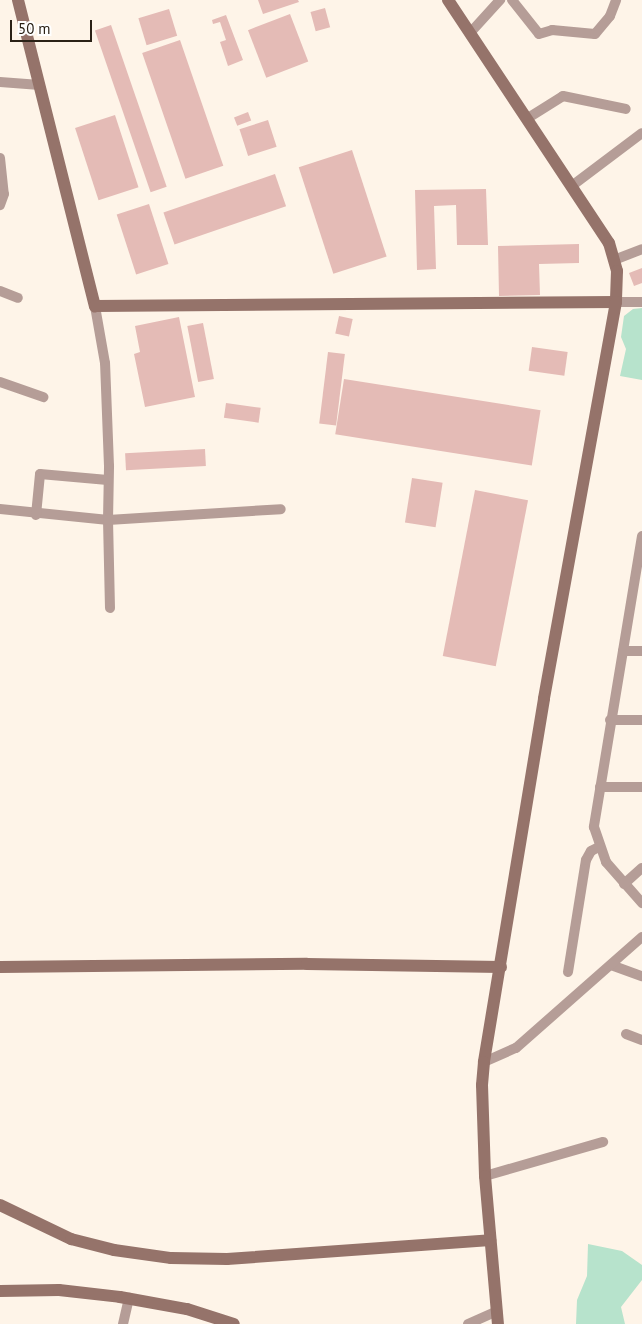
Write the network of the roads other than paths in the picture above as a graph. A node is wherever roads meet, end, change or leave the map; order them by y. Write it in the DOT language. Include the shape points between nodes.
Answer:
graph roads {
  1 [pos="18,0"];
  2 [pos="448,0"];
  3 [pos="500,0"];
  4 [pos="512,0"];
  5 [pos="616,0"];
  6 [pos="470,33"];
  7 [pos="0,82"];
  8 [pos="40,85"];
  9 [pos="626,109"];
  10 [pos="528,118"];
  11 [pos="642,133"];
  12 [pos="0,158"];
  13 [pos="573,184"];
  14 [pos="0,205"];
  15 [pos="642,249"];
  16 [pos="614,260"];
  17 [pos="0,291"];
  18 [pos="18,298"];
  19 [pos="616,302"];
  20 [pos="642,302"];
  21 [pos="95,306"];
  22 [pos="0,382"];
  23 [pos="43,397"];
  24 [pos="108,480"];
  25 [pos="0,509"];
  26 [pos="281,509"];
  27 [pos="36,515"];
  28 [pos="108,520"];
  29 [pos="642,536"];
  30 [pos="110,608"];
  31 [pos="642,651"];
  32 [pos="623,652"];
  33 [pos="610,720"];
  34 [pos="642,720"];
  35 [pos="600,787"];
  36 [pos="642,788"];
  37 [pos="599,847"];
  38 [pos="642,868"];
  39 [pos="624,884"];
  40 [pos="642,903"];
  41 [pos="642,937"];
  42 [pos="611,965"];
  43 [pos="0,967"];
  44 [pos="501,967"];
  45 [pos="568,972"];
  46 [pos="642,976"];
  47 [pos="626,1034"];
  48 [pos="642,1040"];
  49 [pos="484,1062"];
  50 [pos="603,1142"];
  51 [pos="485,1176"];
  52 [pos="0,1205"];
  53 [pos="490,1240"];
  54 [pos="0,1291"];
  55 [pos="129,1298"];
  56 [pos="497,1311"];
  57 [pos="124,1324"];
  58 [pos="234,1324"];
  59 [pos="468,1324"];
  60 [pos="498,1324"];
  1 -- 8 [label="street"];
  2 -- 6 [label="street"];
  3 -- 6 [label="street"];
  4 -- 5 [label="street" via="539,34 552,30 596,34 610,16"];
  6 -- 10 [label="street"];
  7 -- 8 [label="street"];
  8 -- 21 [label="street"];
  9 -- 10 [label="street" via="563,96"];
  10 -- 13 [label="street"];
  11 -- 13 [label="street"];
  12 -- 14 [label="street" via="4,194"];
  13 -- 16 [label="street" via="609,243"];
  15 -- 16 [label="street"];
  16 -- 19 [label="street" via="618,271"];
  17 -- 18 [label="street"];
  19 -- 20 [label="street"];
  19 -- 21 [label="street"];
  19 -- 44 [label="street" via="544,699"];
  21 -- 24 [label="street" via="105,363"];
  22 -- 23 [label="street"];
  24 -- 27 [label="street" via="40,474"];
  24 -- 28 [label="street"];
  25 -- 27 [label="street"];
  26 -- 28 [label="street"];
  27 -- 28 [label="street"];
  28 -- 30 [label="street"];
  29 -- 32 [label="street"];
  31 -- 32 [label="street"];
  32 -- 33 [label="street"];
  33 -- 34 [label="street"];
  33 -- 35 [label="street"];
  35 -- 36 [label="street"];
  35 -- 37 [label="street" via="594,828"];
  37 -- 39 [label="street" via="606,862"];
  37 -- 45 [label="street" via="590,851 586,860"];
  38 -- 39 [label="street"];
  39 -- 40 [label="street"];
  41 -- 42 [label="street"];
  42 -- 46 [label="street"];
  42 -- 49 [label="street" via="516,1048"];
  43 -- 44 [label="street" via="297,964"];
  44 -- 49 [label="street"];
  47 -- 48 [label="street"];
  49 -- 51 [label="street"];
  50 -- 51 [label="street"];
  51 -- 53 [label="street"];
  52 -- 53 [label="street" via="71,1240 171,1258 227,1259"];
  53 -- 56 [label="street"];
  54 -- 55 [label="street" via="59,1290"];
  55 -- 57 [label="street"];
  55 -- 58 [label="street" via="187,1309"];
  56 -- 59 [label="street"];
  56 -- 60 [label="street"];
}
